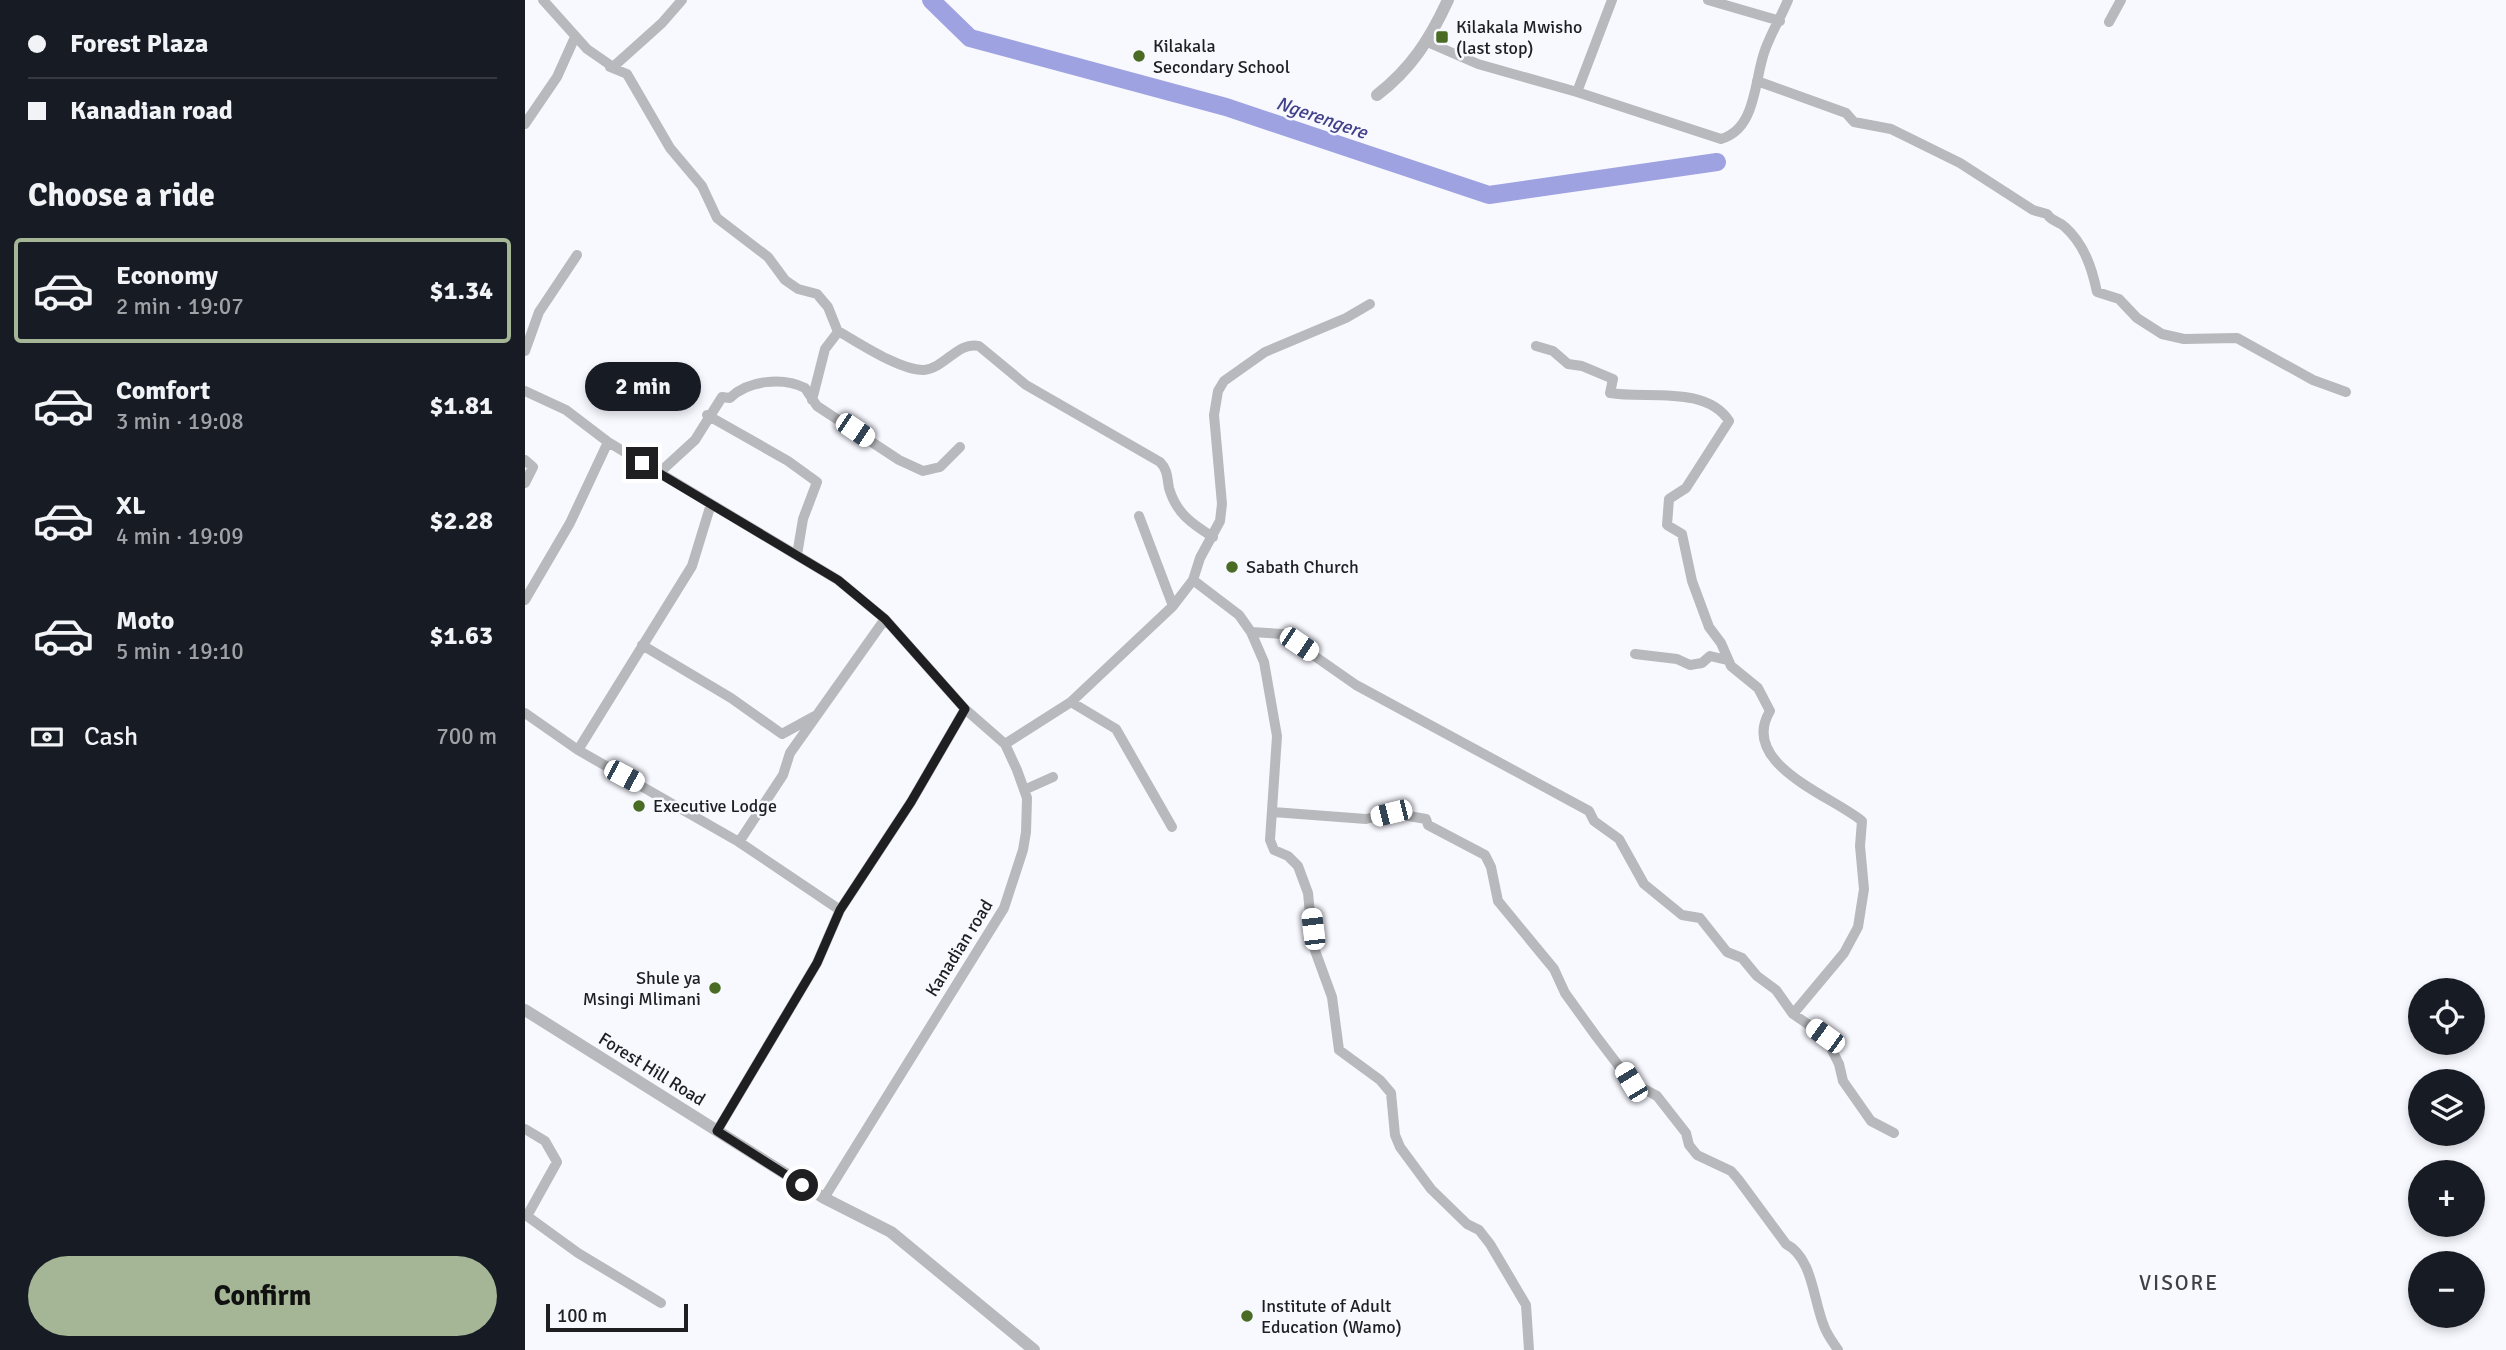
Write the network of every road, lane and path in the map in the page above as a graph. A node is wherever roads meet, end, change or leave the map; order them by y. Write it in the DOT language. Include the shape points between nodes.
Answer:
graph roads {
  1 [pos="543,0"];
  2 [pos="682,0"];
  3 [pos="1448,0"];
  4 [pos="1612,0"];
  5 [pos="1708,0"];
  6 [pos="1788,0"];
  7 [pos="2120,0"];
  8 [pos="1780,21"];
  9 [pos="2109,22"];
  10 [pos="575,37"];
  11 [pos="1425,41"];
  12 [pos="610,67"];
  13 [pos="1757,81"];
  14 [pos="1577,92"];
  15 [pos="1377,95"];
  16 [pos="525,124"];
  17 [pos="577,255"];
  18 [pos="1370,304"];
  19 [pos="838,331"];
  20 [pos="1535,346"];
  21 [pos="525,351"];
  22 [pos="525,391"];
  23 [pos="2346,392"];
  24 [pos="812,400"];
  25 [pos="707,415"];
  26 [pos="608,442"];
  27 [pos="960,447"];
  28 [pos="525,460"];
  29 [pos="659,473"];
  30 [pos="525,483"];
  31 [pos="711,503"];
  32 [pos="1139,516"];
  33 [pos="1213,537"];
  34 [pos="797,555"];
  35 [pos="1193,580"];
  36 [pos="525,600"];
  37 [pos="1173,606"];
  38 [pos="885,619"];
  39 [pos="1251,632"];
  40 [pos="642,645"];
  41 [pos="1635,654"];
  42 [pos="1727,660"];
  43 [pos="1071,702"];
  44 [pos="965,709"];
  45 [pos="525,713"];
  46 [pos="819,714"];
  47 [pos="782,734"];
  48 [pos="1005,744"];
  49 [pos="578,750"];
  50 [pos="790,753"];
  51 [pos="1053,777"];
  52 [pos="1024,790"];
  53 [pos="1273,812"];
  54 [pos="1172,827"];
  55 [pos="740,842"];
  56 [pos="840,910"];
  57 [pos="525,1010"];
  58 [pos="1793,1014"];
  59 [pos="525,1129"];
  60 [pos="717,1131"];
  61 [pos="1893,1133"];
  62 [pos="824,1198"];
  63 [pos="661,1303"];
  64 [pos="1034,1350"];
  65 [pos="1529,1350"];
  66 [pos="1838,1350"];
  1 -- 10 [label="street"];
  2 -- 12 [label="street" via="627,57"];
  3 -- 11 [label="street"];
  4 -- 14 [label="street"];
  5 -- 8 [label="street"];
  6 -- 8 [label="street"];
  7 -- 9 [label="street"];
  8 -- 13 [label="street" via="1765,50"];
  10 -- 12 [label="street"];
  10 -- 16 [label="street" via="557,77"];
  11 -- 14 [label="street" via="1478,64"];
  11 -- 15 [label="street" via="1410,68"];
  12 -- 19 [label="street" via="627,74 670,148 702,186 717,218 768,257 785,280 817,294"];
  13 -- 14 [label="street" via="1745,122 1721,139"];
  13 -- 23 [label="street" via="1846,113 1854,122 1882,126 1910,138 1960,163 2032,210 2047,214 2063,225 2090,263 2097,292 2119,299 2150,329 2184,339 2237,338 2313,380"];
  17 -- 21 [label="street" via="539,312"];
  18 -- 33 [label="street" via="1265,352 1221,385 1214,425 1222,504"];
  19 -- 24 [label="street" via="825,349"];
  19 -- 33 [label="street" via="919,369 938,365 966,346 979,346 1026,386 1160,462 1167,471 1172,498 1187,521"];
  20 -- 42 [label="street" via="1553,351 1568,364 1613,379 1610,393 1696,398 1728,419 1686,488 1669,499 1666,518 1667,525 1682,534 1705,621"];
  22 -- 26 [label="street, Kanadian road" via="566,410"];
  24 -- 25 [label="street" via="801,386 764,383 722,397"];
  24 -- 27 [label="street" via="923,471 940,467"];
  25 -- 29 [label="street" via="695,440"];
  25 -- 34 [label="street" via="817,482 803,519"];
  26 -- 29 [label="street, Kanadian road"];
  26 -- 36 [label="street" via="570,523"];
  28 -- 30 [label="street" via="533,467"];
  29 -- 31 [label="street, Kanadian road"];
  31 -- 34 [label="street, Kanadian road"];
  31 -- 40 [label="street" via="692,566"];
  32 -- 37 [label="street"];
  33 -- 35 [label="street"];
  34 -- 38 [label="street, Kanadian road" via="838,580"];
  35 -- 37 [label="street"];
  35 -- 39 [label="street" via="1238,615"];
  37 -- 43 [label="street"];
  38 -- 44 [label="street, Kanadian road"];
  38 -- 46 [label="street"];
  39 -- 53 [label="street" via="1264,662 1277,736"];
  39 -- 58 [label="street" via="1283,634 1356,685 1590,811 1594,821 1619,839 1644,884 1682,915 1700,918 1727,952 1742,958 1776,990"];
  40 -- 47 [label="street"];
  40 -- 49 [label="street"];
  41 -- 42 [label="street" via="1691,665 1710,656"];
  42 -- 58 [label="street" via="1758,688 1770,711 1765,732 1769,756 1785,772 1862,821 1864,889 1858,927 1844,953"];
  43 -- 48 [label="street"];
  43 -- 54 [label="street" via="1116,729"];
  44 -- 48 [label="street, Kanadian road"];
  44 -- 56 [label="street"];
  45 -- 49 [label="street"];
  46 -- 47 [label="street"];
  46 -- 50 [label="street"];
  47 -- 50 [label="street"];
  48 -- 52 [label="street, Kanadian road"];
  49 -- 55 [label="street"];
  50 -- 55 [label="street" via="783,775"];
  51 -- 52 [label="street"];
  52 -- 62 [label="street, Kanadian road" via="1023,850 1004,908"];
  53 -- 65 [label="street" via="1269,830 1274,850 1298,866 1308,892 1313,945 1332,997 1339,1050 1391,1093 1400,1147 1431,1189 1490,1244 1526,1305"];
  53 -- 66 [label="street" via="1366,820 1391,813 1416,817 1485,855 1497,901 1554,969 1565,993 1631,1082 1657,1096 1697,1154 1731,1171 1786,1244 1797,1250 1825,1329"];
  55 -- 56 [label="street"];
  56 -- 60 [label="street" via="817,963"];
  57 -- 60 [label="street, Forest Hill Road"];
  58 -- 61 [label="street" via="1825,1036 1843,1082 1871,1121"];
  59 -- 63 [label="street" via="545,1141 557,1163 527,1216 597,1266"];
  60 -- 62 [label="street, Forest Hill Road"];
  62 -- 64 [label="street, Forest Hill Road" via="891,1232"];
}
